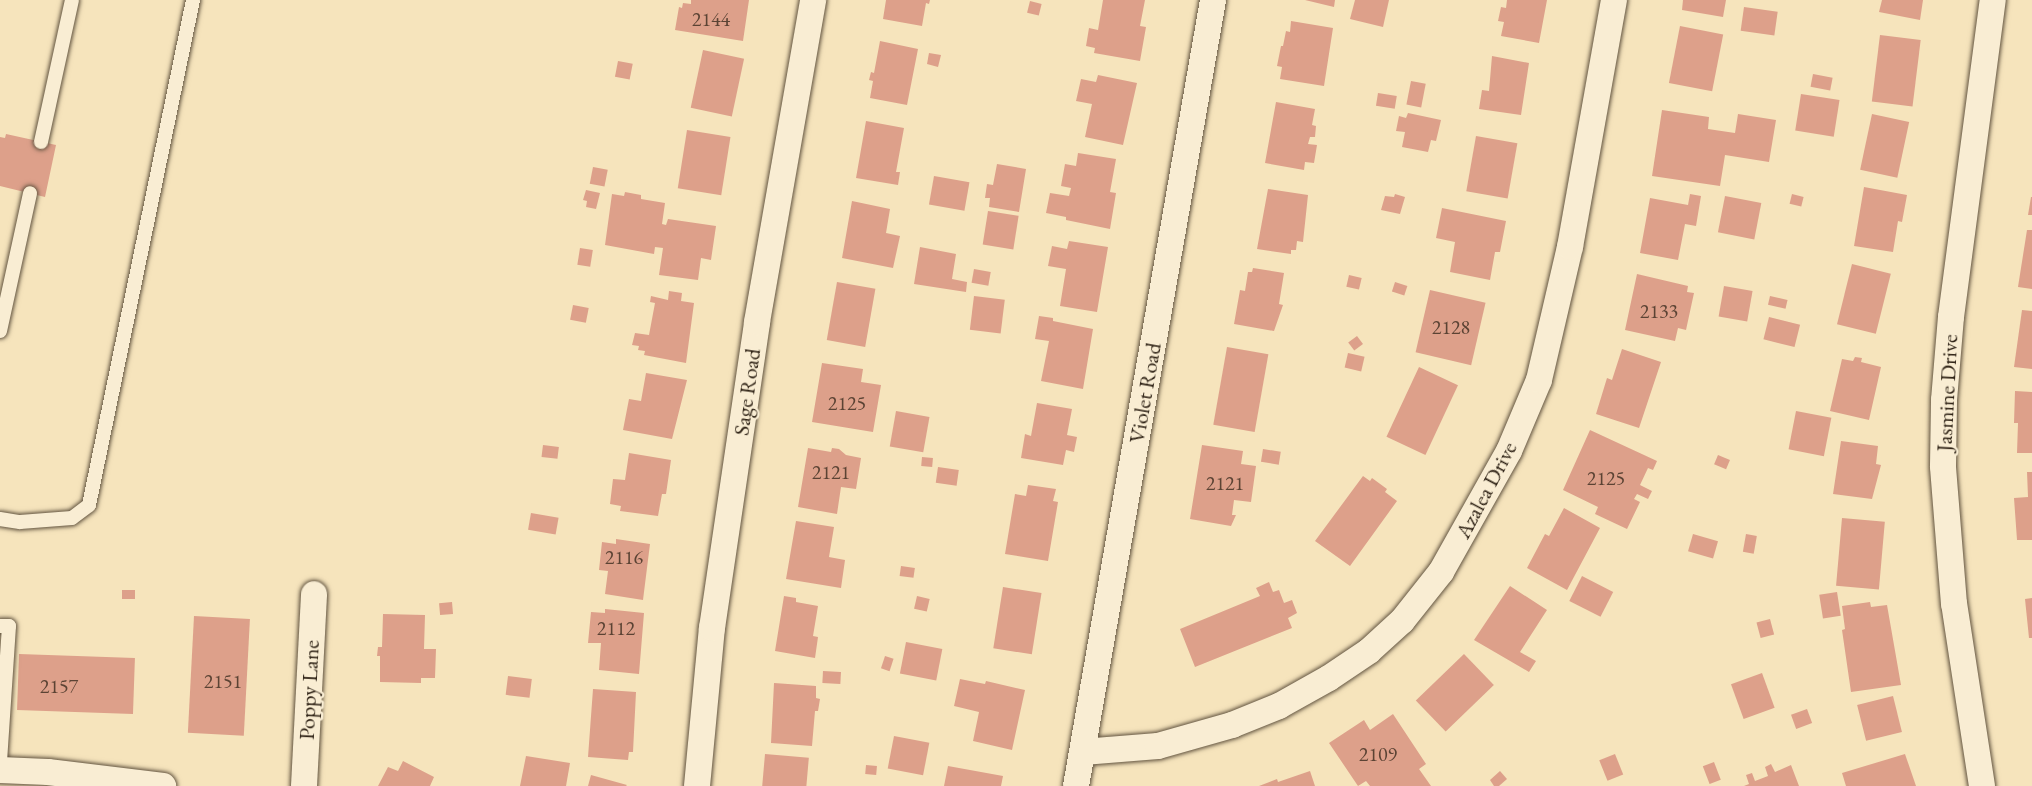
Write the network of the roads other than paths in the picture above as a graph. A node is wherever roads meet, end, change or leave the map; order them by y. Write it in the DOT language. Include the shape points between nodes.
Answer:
graph roads {
  1 [pos="72,0"];
  2 [pos="193,0"];
  3 [pos="813,0"];
  4 [pos="1212,0"];
  5 [pos="1614,0"];
  6 [pos="1993,0"];
  7 [pos="41,142"];
  8 [pos="30,193"];
  9 [pos="0,331"];
  10 [pos="0,519"];
  11 [pos="314,594"];
  12 [pos="0,626"];
  13 [pos="1083,752"];
  14 [pos="0,762"];
  15 [pos="0,770"];
  16 [pos="163,786"];
  17 [pos="304,786"];
  18 [pos="697,786"];
  19 [pos="1076,786"];
  20 [pos="1982,786"];
  1 -- 7 [label="lane"];
  2 -- 10 [label="lane" via="89,505 72,518 20,522"];
  3 -- 18 [label="street, Sage Road" via="757,322 712,628"];
  4 -- 13 [label="street, Violet Road"];
  5 -- 13 [label="street, Azalea Drive" via="1570,247 1539,380 1509,451 1441,572 1402,621 1369,651 1280,706 1232,725 1158,746"];
  6 -- 20 [label="street, Jasmine Drive" via="1951,317 1943,433 1952,584"];
  8 -- 9 [label="lane"];
  11 -- 17 [label="street, Poppy Lane"];
  12 -- 14 [label="lane" via="9,626"];
  13 -- 19 [label="street, Violet Road"];
  15 -- 16 [label="street"];
}
